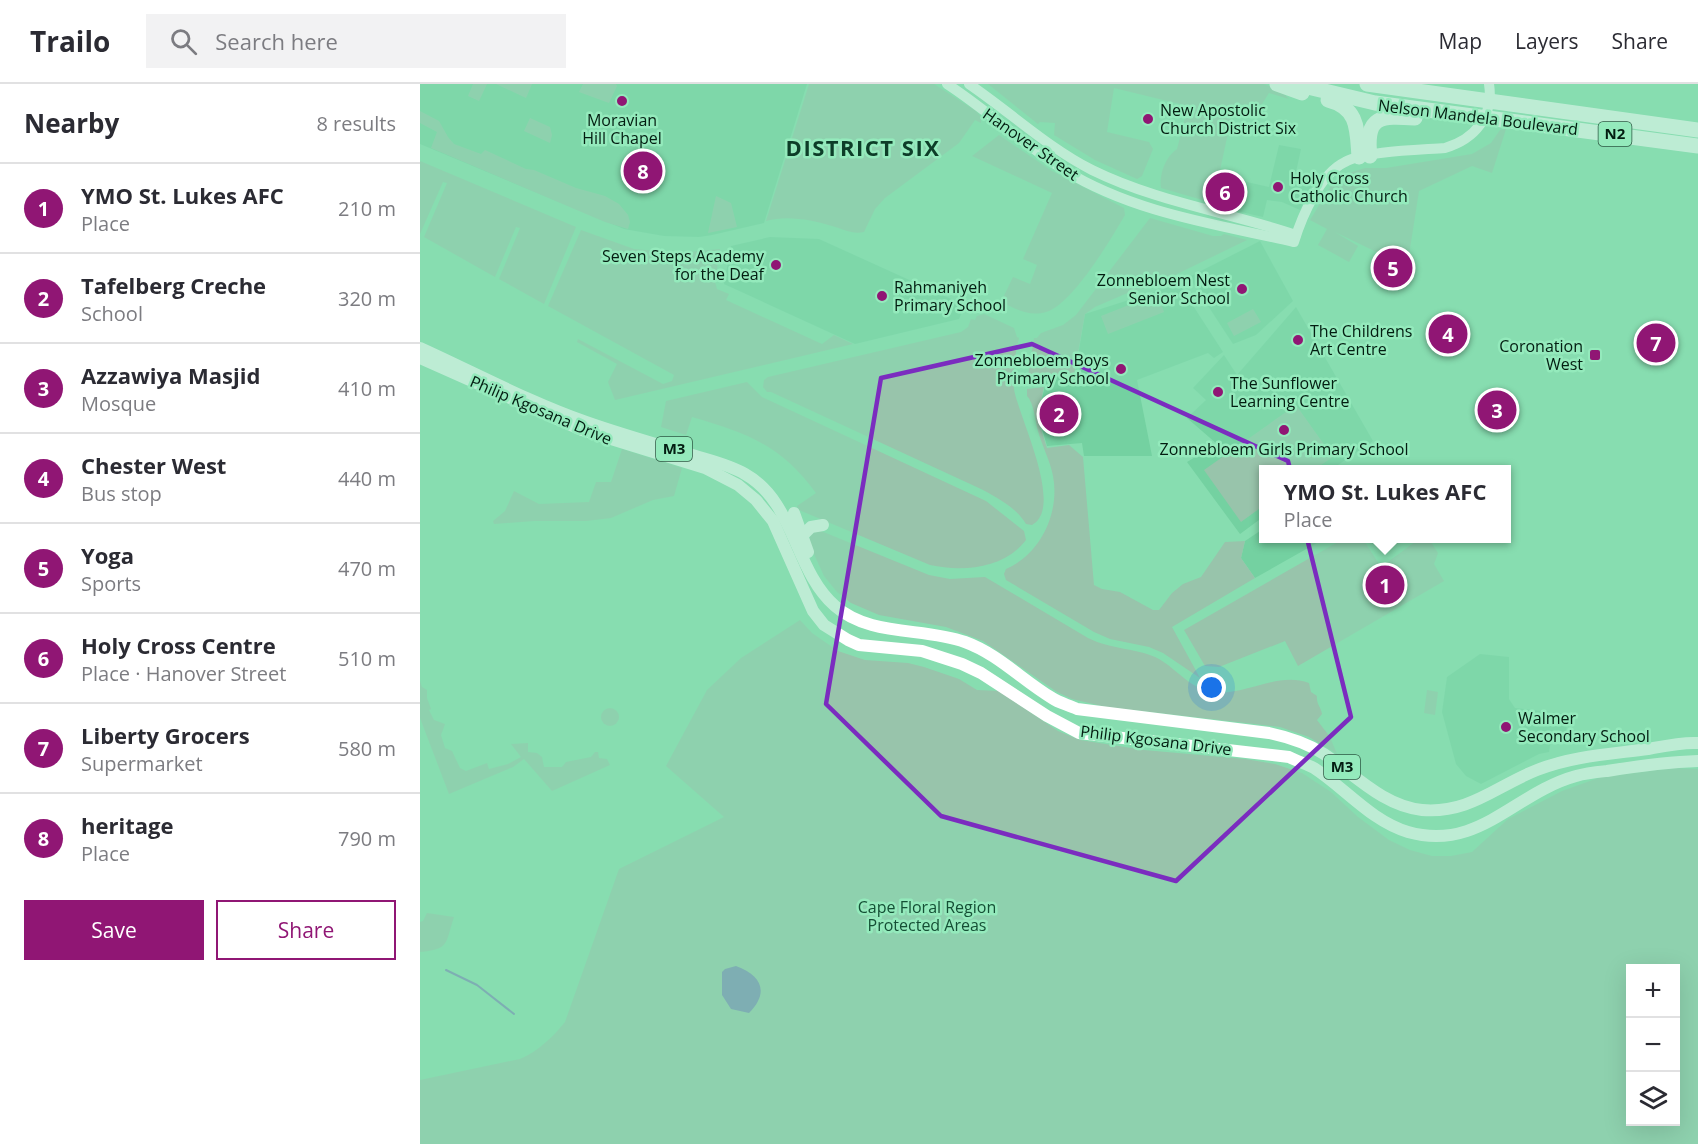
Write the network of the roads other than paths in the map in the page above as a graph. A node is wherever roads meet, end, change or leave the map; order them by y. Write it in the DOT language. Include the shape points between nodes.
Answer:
graph roads {
  1 [pos="946,84"];
  2 [pos="969,84"];
  3 [pos="1277,84"];
  4 [pos="1295,84"];
  5 [pos="1367,84"];
  6 [pos="1414,84"];
  7 [pos="1489,84"];
  8 [pos="1465,96"];
  9 [pos="1458,119"];
  10 [pos="1698,130"];
  11 [pos="1698,146"];
  12 [pos="1364,156"];
  13 [pos="1295,239"];
  14 [pos="420,348"];
  15 [pos="420,358"];
  16 [pos="794,513"];
  17 [pos="824,525"];
  18 [pos="802,536"];
  19 [pos="867,623"];
  20 [pos="1698,742"];
  21 [pos="1698,761"];
  1 -- 13 [label="street, Hanover Street" via="1040,153 1091,184 1207,225"];
  2 -- 13 [label="street, Hanover Street" via="1047,143 1112,179 1178,203 1257,223"];
  3 -- 12 [label="highway" via="1340,103 1351,112"];
  4 -- 9 [label="highway, Nelson Mandela Boulevard / N2"];
  5 -- 8 [label="highway, Nelson Mandela Boulevard / N2"];
  6 -- 8 [label="highway"];
  7 -- 12 [label="street" via="1485,119 1459,144"];
  8 -- 10 [label="highway, Nelson Mandela Boulevard / N2"];
  9 -- 11 [label="highway, Nelson Mandela Boulevard / N2"];
  9 -- 12 [label="highway" via="1383,118 1370,129"];
  12 -- 13 [label="street" via="1343,162 1327,176"];
  14 -- 19 [label="main road, Philip Kgosana Drive / M3" via="585,422 744,473 766,490 778,507 821,592 838,608"];
  15 -- 21 [label="main road, Philip Kgosana Drive / M3" via="582,430 725,477 764,508 780,533 813,611 836,634 859,645 922,651 963,664 1079,733 1288,757 1313,768 1386,823 1407,832 1445,836 1488,823 1541,789 1576,776 1657,763"];
  16 -- 18 [label="main road"];
  17 -- 18 [label="main road" via="811,527"];
  18 -- 19 [label="main road" via="824,583"];
  19 -- 20 [label="main road, Philip Kgosana Drive / M3" via="968,643 1052,698 1077,709 1292,738 1322,753 1380,795 1422,810 1470,804 1536,771 1571,759"];
}
